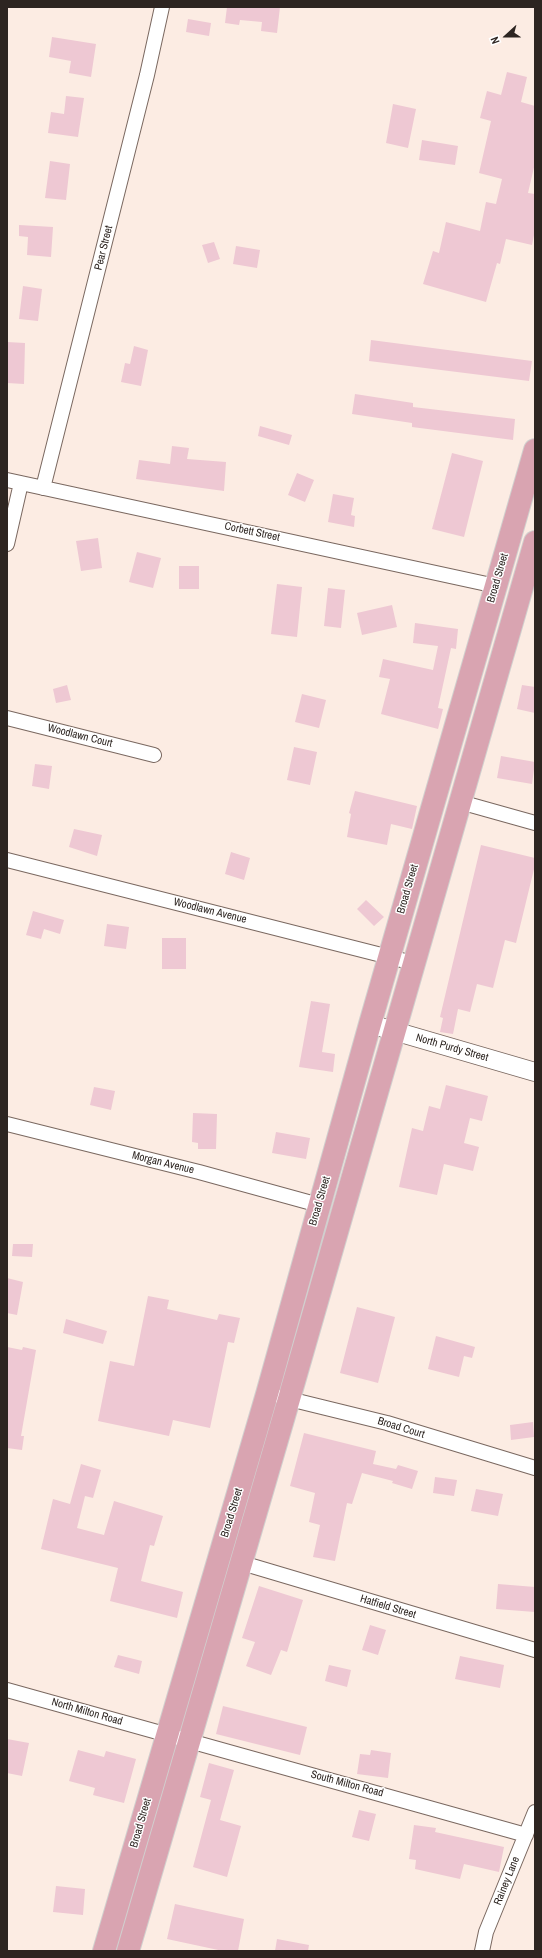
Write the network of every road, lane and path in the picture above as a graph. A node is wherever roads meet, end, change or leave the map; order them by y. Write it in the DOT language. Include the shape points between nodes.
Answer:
graph roads {
  1 [pos="162,7"];
  2 [pos="535,450"];
  3 [pos="7,480"];
  4 [pos="21,483"];
  5 [pos="43,488"];
  6 [pos="535,542"];
  7 [pos="7,544"];
  8 [pos="496,586"];
  9 [pos="7,718"];
  10 [pos="154,755"];
  11 [pos="460,802"];
  12 [pos="535,824"];
  13 [pos="7,860"];
  14 [pos="389,957"];
  15 [pos="414,963"];
  16 [pos="370,1024"];
  17 [pos="394,1031"];
  18 [pos="535,1072"];
  19 [pos="7,1124"];
  20 [pos="319,1205"];
  21 [pos="267,1394"];
  22 [pos="290,1399"];
  23 [pos="535,1468"];
  24 [pos="242,1563"];
  25 [pos="535,1650"];
  26 [pos="7,1690"];
  27 [pos="167,1734"];
  28 [pos="190,1741"];
  29 [pos="535,1812"];
  30 [pos="526,1835"];
  31 [pos="104,1951"];
  32 [pos="128,1951"];
  33 [pos="482,1951"];
  1 -- 5 [label="street, Pear Street"];
  2 -- 8 [label="main road, Broad Street"];
  3 -- 4 [label="street, Corbett Street"];
  4 -- 5 [label="street, Corbett Street"];
  4 -- 7 [label="street"];
  5 -- 8 [label="street, Corbett Street"];
  6 -- 11 [label="main road, Broad Street"];
  8 -- 14 [label="main road, Broad Street"];
  9 -- 10 [label="street, Woodlawn Court"];
  11 -- 12 [label="street"];
  11 -- 15 [label="main road, Broad Street"];
  13 -- 14 [label="street, Woodlawn Avenue"];
  14 -- 15 [label="street, Woodlawn Avenue"];
  14 -- 16 [label="main road, Broad Street"];
  15 -- 17 [label="main road, Broad Street"];
  16 -- 17 [label="street, North Purdy Street"];
  16 -- 20 [label="main road, Broad Street"];
  17 -- 18 [label="street, North Purdy Street"];
  17 -- 22 [label="main road, Broad Street"];
  19 -- 20 [label="street, Morgan Avenue"];
  20 -- 21 [label="main road, Broad Street"];
  21 -- 22 [label="street, Broad Court"];
  21 -- 27 [label="main road, Broad Street"];
  22 -- 23 [label="street, Broad Court" via="387,1424"];
  22 -- 24 [label="main road, Broad Street"];
  24 -- 25 [label="street, Hatfield Street"];
  24 -- 28 [label="main road, Broad Street"];
  26 -- 27 [label="street, North Milton Road"];
  27 -- 28 [label="street, South Milton Road"];
  27 -- 31 [label="main road, Broad Street"];
  28 -- 30 [label="street, South Milton Road"];
  28 -- 32 [label="main road, Broad Street"];
  29 -- 30 [label="street, Rainey Lane"];
  30 -- 33 [label="street, Rainey Lane" via="486,1932"];
}
